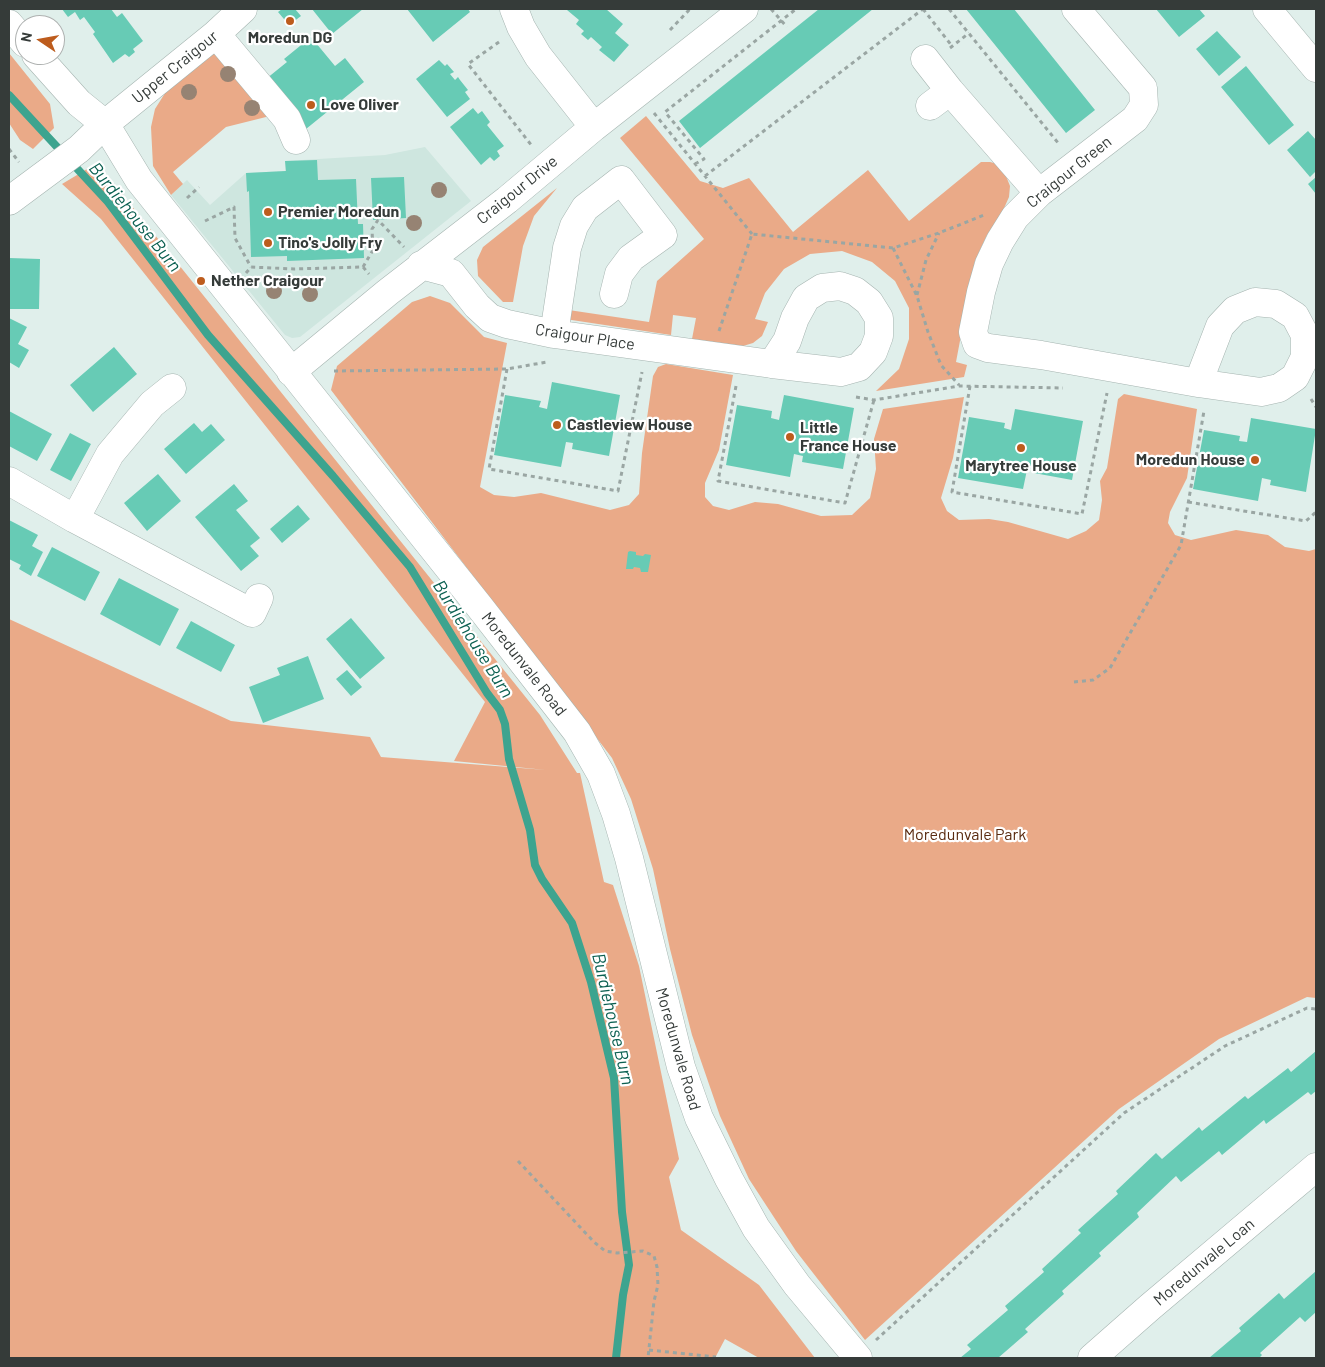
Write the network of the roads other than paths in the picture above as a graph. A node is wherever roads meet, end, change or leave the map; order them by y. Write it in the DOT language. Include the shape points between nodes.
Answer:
graph roads {
  1 [pos="243,9"];
  2 [pos="744,9"];
  3 [pos="1076,9"];
  4 [pos="1267,9"];
  5 [pos="518,18"];
  6 [pos="216,34"];
  7 [pos="925,59"];
  8 [pos="45,65"];
  9 [pos="1316,68"];
  10 [pos="105,124"];
  11 [pos="594,127"];
  12 [pos="296,140"];
  13 [pos="1039,193"];
  14 [pos="9,201"];
  15 [pos="421,265"];
  16 [pos="614,294"];
  17 [pos="554,334"];
  18 [pos="772,364"];
  19 [pos="291,372"];
  20 [pos="1205,384"];
  21 [pos="172,387"];
  22 [pos="9,481"];
  23 [pos="75,519"];
  24 [pos="259,598"];
  25 [pos="1316,1167"];
  26 [pos="857,1358"];
  27 [pos="1092,1358"];
  1 -- 6 [label="street, Upper Craigour"];
  2 -- 11 [label="street, Craigour Drive"];
  3 -- 13 [label="street, Craigour Green" via="1143,88 1144,104 1135,119"];
  4 -- 9 [label="street"];
  5 -- 11 [label="street" via="538,56"];
  6 -- 10 [label="street, Upper Craigour"];
  6 -- 12 [label="street" via="287,119"];
  7 -- 13 [label="street" via="940,98"];
  8 -- 10 [label="street, Moredunvale Road" via="79,103"];
  10 -- 14 [label="street" via="78,149"];
  10 -- 19 [label="street, Moredunvale Road" via="139,180"];
  11 -- 15 [label="street, Craigour Drive" via="507,200"];
  13 -- 20 [label="street, Craigour Green" via="1015,217 989,264 973,332 977,344"];
  15 -- 17 [label="street, Craigour Place" via="451,273 476,306 490,318"];
  15 -- 19 [label="street, Craigour Drive"];
  16 -- 17 [label="street" via="619,274 631,258 663,235 621,180 585,208 574,226 567,248"];
  17 -- 18 [label="street, Craigour Place"];
  19 -- 26 [label="street, Moredunvale Road" via="577,732 601,774 616,814 681,1067 699,1118 756,1228 797,1286"];
  21 -- 23 [label="street" via="152,404 110,454"];
  22 -- 23 [label="street"];
  23 -- 24 [label="street" via="252,613"];
  25 -- 27 [label="street, Moredunvale Loan"];
}
